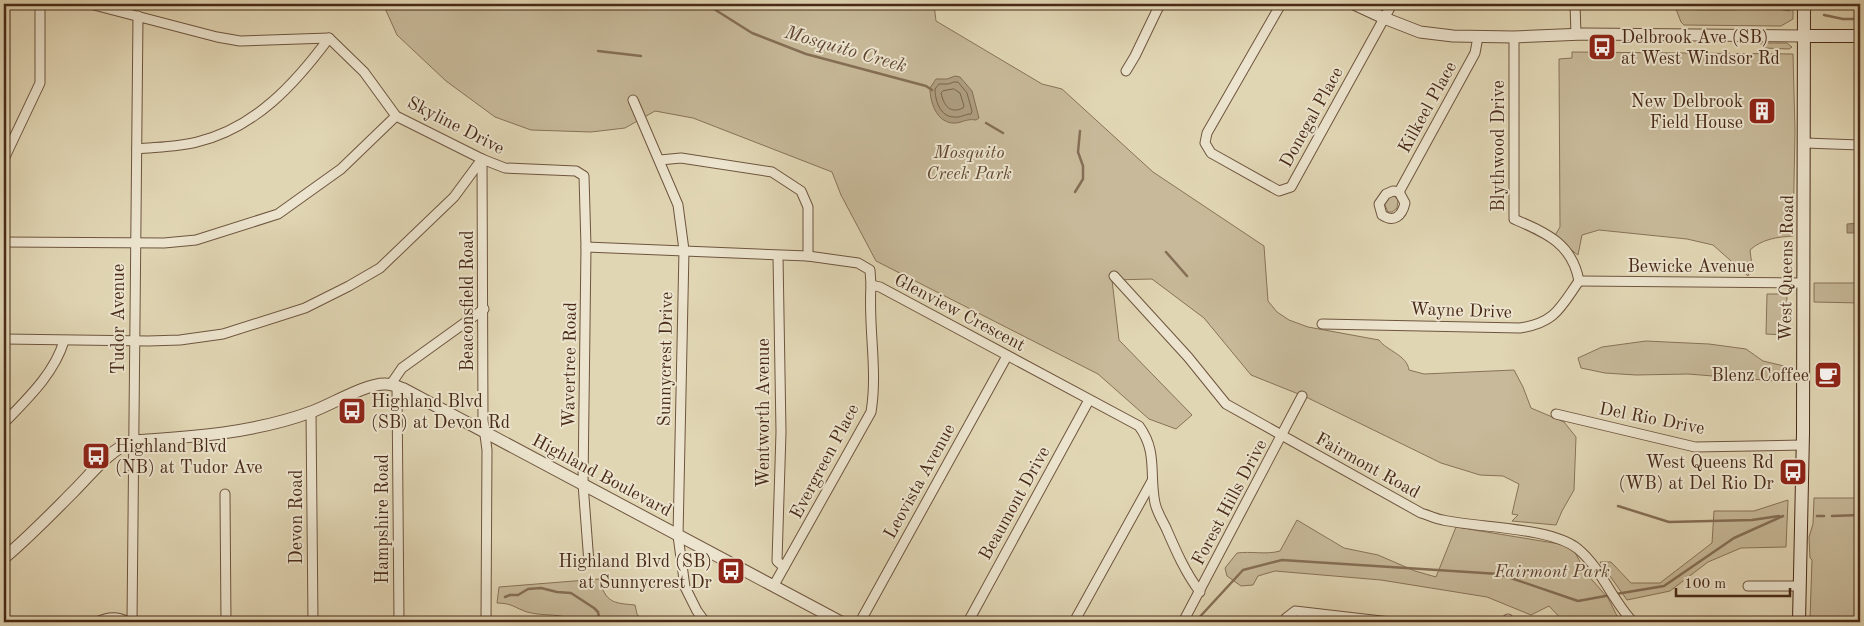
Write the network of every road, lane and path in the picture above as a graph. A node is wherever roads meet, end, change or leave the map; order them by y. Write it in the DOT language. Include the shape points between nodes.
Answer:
graph roads {
  1 [pos="40,4"];
  2 [pos="90,4"];
  3 [pos="1160,4"];
  4 [pos="1281,4"];
  5 [pos="1354,4"];
  6 [pos="1392,4"];
  7 [pos="1575,4"];
  8 [pos="1804,4"];
  9 [pos="138,16"];
  10 [pos="1384,18"];
  11 [pos="1576,34"];
  12 [pos="1804,36"];
  13 [pos="1860,36"];
  14 [pos="1478,37"];
  15 [pos="1514,37"];
  16 [pos="329,38"];
  17 [pos="1126,71"];
  18 [pos="633,100"];
  19 [pos="396,116"];
  20 [pos="1804,143"];
  21 [pos="1860,145"];
  22 [pos="137,149"];
  23 [pos="4,159"];
  24 [pos="482,159"];
  25 [pos="660,160"];
  26 [pos="576,171"];
  27 [pos="1399,192"];
  28 [pos="4,242"];
  29 [pos="135,242"];
  30 [pos="586,247"];
  31 [pos="684,250"];
  32 [pos="778,256"];
  33 [pos="808,256"];
  34 [pos="1114,276"];
  35 [pos="1579,281"];
  36 [pos="1803,283"];
  37 [pos="871,285"];
  38 [pos="484,309"];
  39 [pos="1322,324"];
  40 [pos="4,339"];
  41 [pos="134,340"];
  42 [pos="64,341"];
  43 [pos="1007,356"];
  44 [pos="394,385"];
  45 [pos="1302,396"];
  46 [pos="1089,400"];
  47 [pos="311,412"];
  48 [pos="1556,414"];
  49 [pos="4,423"];
  50 [pos="484,432"];
  51 [pos="1282,436"];
  52 [pos="133,441"];
  53 [pos="1802,446"];
  54 [pos="1152,481"];
  55 [pos="583,484"];
  56 [pos="225,494"];
  57 [pos="678,536"];
  58 [pos="4,558"];
  59 [pos="589,563"];
  60 [pos="784,567"];
  61 [pos="774,586"];
  62 [pos="1748,586"];
  63 [pos="1799,586"];
  64 [pos="1200,592"];
  65 [pos="97,622"];
  66 [pos="128,622"];
  67 [pos="132,622"];
  68 [pos="226,622"];
  69 [pos="313,622"];
  70 [pos="399,622"];
  71 [pos="486,622"];
  72 [pos="705,622"];
  73 [pos="841,622"];
  74 [pos="860,622"];
  75 [pos="968,622"];
  76 [pos="1074,622"];
  77 [pos="1183,622"];
  78 [pos="1284,622"];
  79 [pos="1390,622"];
  80 [pos="1633,622"];
  81 [pos="1799,622"];
  1 -- 23 [label="street" via="40,83"];
  2 -- 9 [label="street"];
  3 -- 17 [label="street"];
  4 -- 10 [label="street, Donegal Place" via="1207,133 1205,142 1211,153 1279,191 1291,187"];
  5 -- 10 [label="street"];
  6 -- 10 [label="street"];
  7 -- 11 [label="street"];
  8 -- 12 [label="main road, West Queens Road"];
  9 -- 16 [label="street" via="240,41"];
  9 -- 22 [label="street, Tudor Avenue"];
  10 -- 14 [label="street" via="1420,32"];
  11 -- 12 [label="street"];
  11 -- 15 [label="street"];
  12 -- 13 [label="main road"];
  12 -- 20 [label="main road, West Queens Road"];
  14 -- 15 [label="street"];
  14 -- 27 [label="street, Kilkeel Place" via="1476,53"];
  15 -- 35 [label="street, Blythwood Drive" via="1514,219 1546,232 1564,248 1577,268"];
  16 -- 19 [label="street, Skyline Drive" via="364,72"];
  16 -- 22 [label="street" via="294,81 256,116 196,142"];
  18 -- 25 [label="street, Sunnycrest Drive"];
  19 -- 24 [label="street, Skyline Drive"];
  19 -- 29 [label="street" via="341,169 278,214 196,240"];
  20 -- 21 [label="street"];
  20 -- 36 [label="main road, West Queens Road"];
  22 -- 29 [label="street, Tudor Avenue"];
  24 -- 26 [label="street, Skyline Drive" via="505,168"];
  24 -- 38 [label="street, Beaconsfield Road"];
  24 -- 41 [label="street" via="454,197 380,268 349,286 305,308 223,334 180,340"];
  25 -- 31 [label="street, Sunnycrest Drive" via="678,205"];
  25 -- 33 [label="street" via="681,158 772,172 801,191 808,207"];
  26 -- 30 [label="street, Wavertree Road" via="584,176"];
  28 -- 29 [label="street"];
  29 -- 41 [label="street, Tudor Avenue"];
  30 -- 31 [label="street, Glenview Crescent"];
  30 -- 55 [label="street, Wavertree Road"];
  31 -- 32 [label="street, Glenview Crescent"];
  31 -- 57 [label="street, Sunnycrest Drive"];
  32 -- 33 [label="street, Glenview Crescent"];
  32 -- 60 [label="street, Wentworth Avenue" via="780,432 777,561"];
  33 -- 37 [label="street, Glenview Crescent" via="858,263 870,270"];
  34 -- 51 [label="street, Fairmont Road" via="1226,404"];
  35 -- 36 [label="street, Bewicke Avenue"];
  35 -- 39 [label="street, Wayne Drive" via="1554,316 1537,326"];
  36 -- 53 [label="main road, West Queens Road"];
  37 -- 43 [label="street, Glenview Crescent"];
  37 -- 60 [label="street, Evergreen Place" via="869,308 875,391 871,412"];
  38 -- 44 [label="street" via="402,368"];
  38 -- 50 [label="street, Beaconsfield Road"];
  40 -- 42 [label="street"];
  41 -- 42 [label="street"];
  41 -- 52 [label="street, Tudor Avenue"];
  42 -- 49 [label="street" via="60,356"];
  43 -- 46 [label="street, Glenview Crescent"];
  43 -- 74 [label="street, Leovista Avenue"];
  44 -- 47 [label="street" via="370,386"];
  44 -- 50 [label="street, Highland Boulevard"];
  44 -- 70 [label="street, Hampshire Road" via="398,407"];
  45 -- 51 [label="street, Forest Hills Drive"];
  46 -- 54 [label="street, Glenview Crescent" via="1139,426 1147,437 1152,454"];
  46 -- 75 [label="street, Beaumont Drive"];
  47 -- 52 [label="street" via="205,436"];
  47 -- 69 [label="street, Devon Road"];
  48 -- 53 [label="street, Del Rio Drive" via="1696,446"];
  50 -- 55 [label="street, Highland Boulevard"];
  50 -- 71 [label="street, Beaconsfield Road"];
  51 -- 64 [label="street, Forest Hills Drive"];
  51 -- 80 [label="street, Fairmont Road" via="1421,513 1442,520 1546,535 1571,544 1586,556"];
  52 -- 58 [label="street" via="108,457"];
  52 -- 67 [label="street, Tudor Avenue"];
  53 -- 63 [label="main road, West Queens Road"];
  54 -- 64 [label="street, Glenview Crescent" via="1156,505 1186,573"];
  54 -- 76 [label="street"];
  55 -- 57 [label="street, Highland Boulevard"];
  55 -- 59 [label="street, Wavertree Road"];
  56 -- 68 [label="street"];
  57 -- 61 [label="street, Highland Boulevard"];
  57 -- 72 [label="street, Sunnycrest Drive" via="685,587"];
  60 -- 61 [label="street, Evergreen Place"];
  61 -- 73 [label="street, Highland Boulevard"];
  62 -- 63 [label="street"];
  63 -- 81 [label="main road, West Queens Road"];
  64 -- 77 [label="street, Forest Hills Drive"];
  65 -- 66 [label="street" via="104,618 121,618"];
  78 -- 79 [label="street" via="1295,612"];
}
